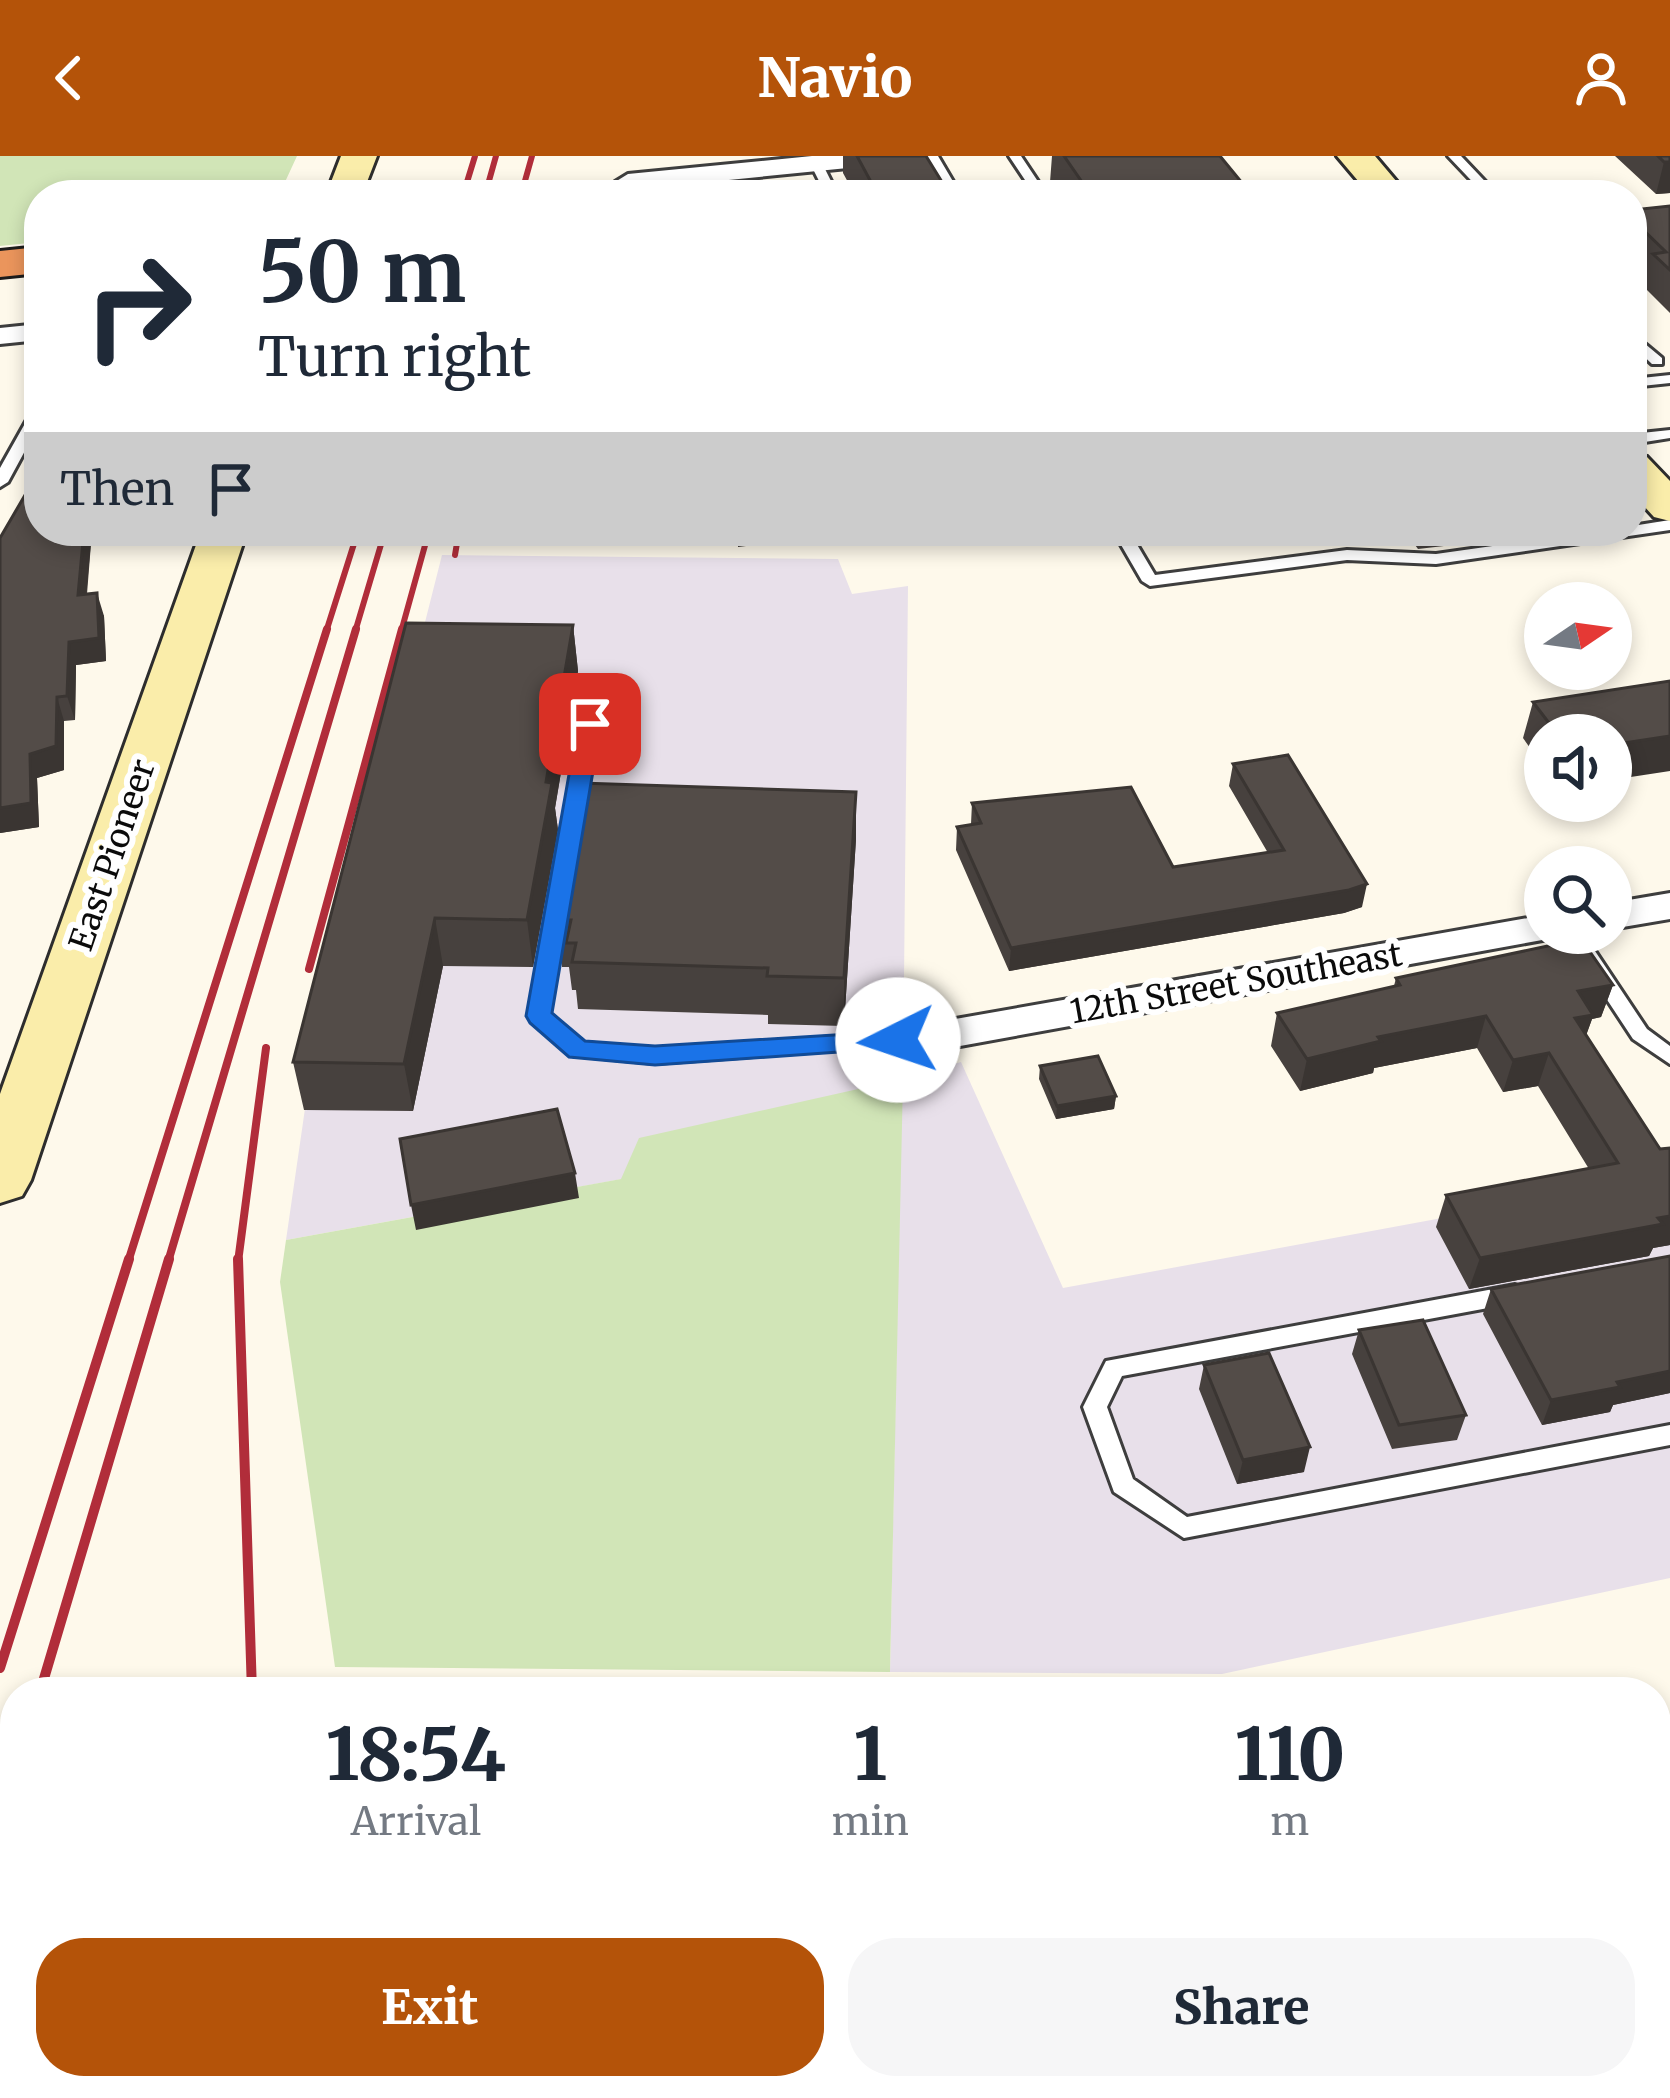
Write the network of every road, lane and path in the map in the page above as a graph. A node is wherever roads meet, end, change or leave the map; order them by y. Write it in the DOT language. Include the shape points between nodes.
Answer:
graph roads {
  1 [pos="888,156"];
  2 [pos="1355,156"];
  3 [pos="1454,156"];
  4 [pos="816,163"];
  5 [pos="738,180"];
  6 [pos="824,180"];
  7 [pos="1377,180"];
  8 [pos="1477,180"];
  9 [pos="1647,352"];
  10 [pos="1657,362"];
  11 [pos="24,438"];
  12 [pos="0,482"];
  13 [pos="1647,483"];
  14 [pos="1670,508"];
  15 [pos="219,546"];
  16 [pos="1129,546"];
  17 [pos="1527,546"];
  18 [pos="590,724"];
  19 [pos="1670,906"];
  20 [pos="1632,912"];
  21 [pos="1524,932"];
  22 [pos="1588,954"];
  23 [pos="927,1038"];
  24 [pos="1670,1058"];
  25 [pos="0,1180"];
  26 [pos="1531,1292"];
  27 [pos="1670,1435"];
  1 -- 4 [label="street"];
  2 -- 7 [label="street"];
  3 -- 8 [label="lane"];
  4 -- 5 [label="street"];
  4 -- 6 [label="lane"];
  9 -- 10 [label="lane"];
  11 -- 12 [label="lane"];
  13 -- 14 [label="street"];
  15 -- 25 [label="street, East Pioneer"];
  16 -- 17 [label="lane" via="1150,581 1347,555 1436,559"];
  18 -- 23 [label="lane" via="539,1016 579,1050 655,1055"];
  19 -- 20 [label="street"];
  21 -- 23 [label="street, 12th Street Southeast"];
  22 -- 24 [label="lane" via="1640,1034"];
  26 -- 27 [label="lane" via="1114,1368 1095,1407 1123,1485 1184,1528"];
}
